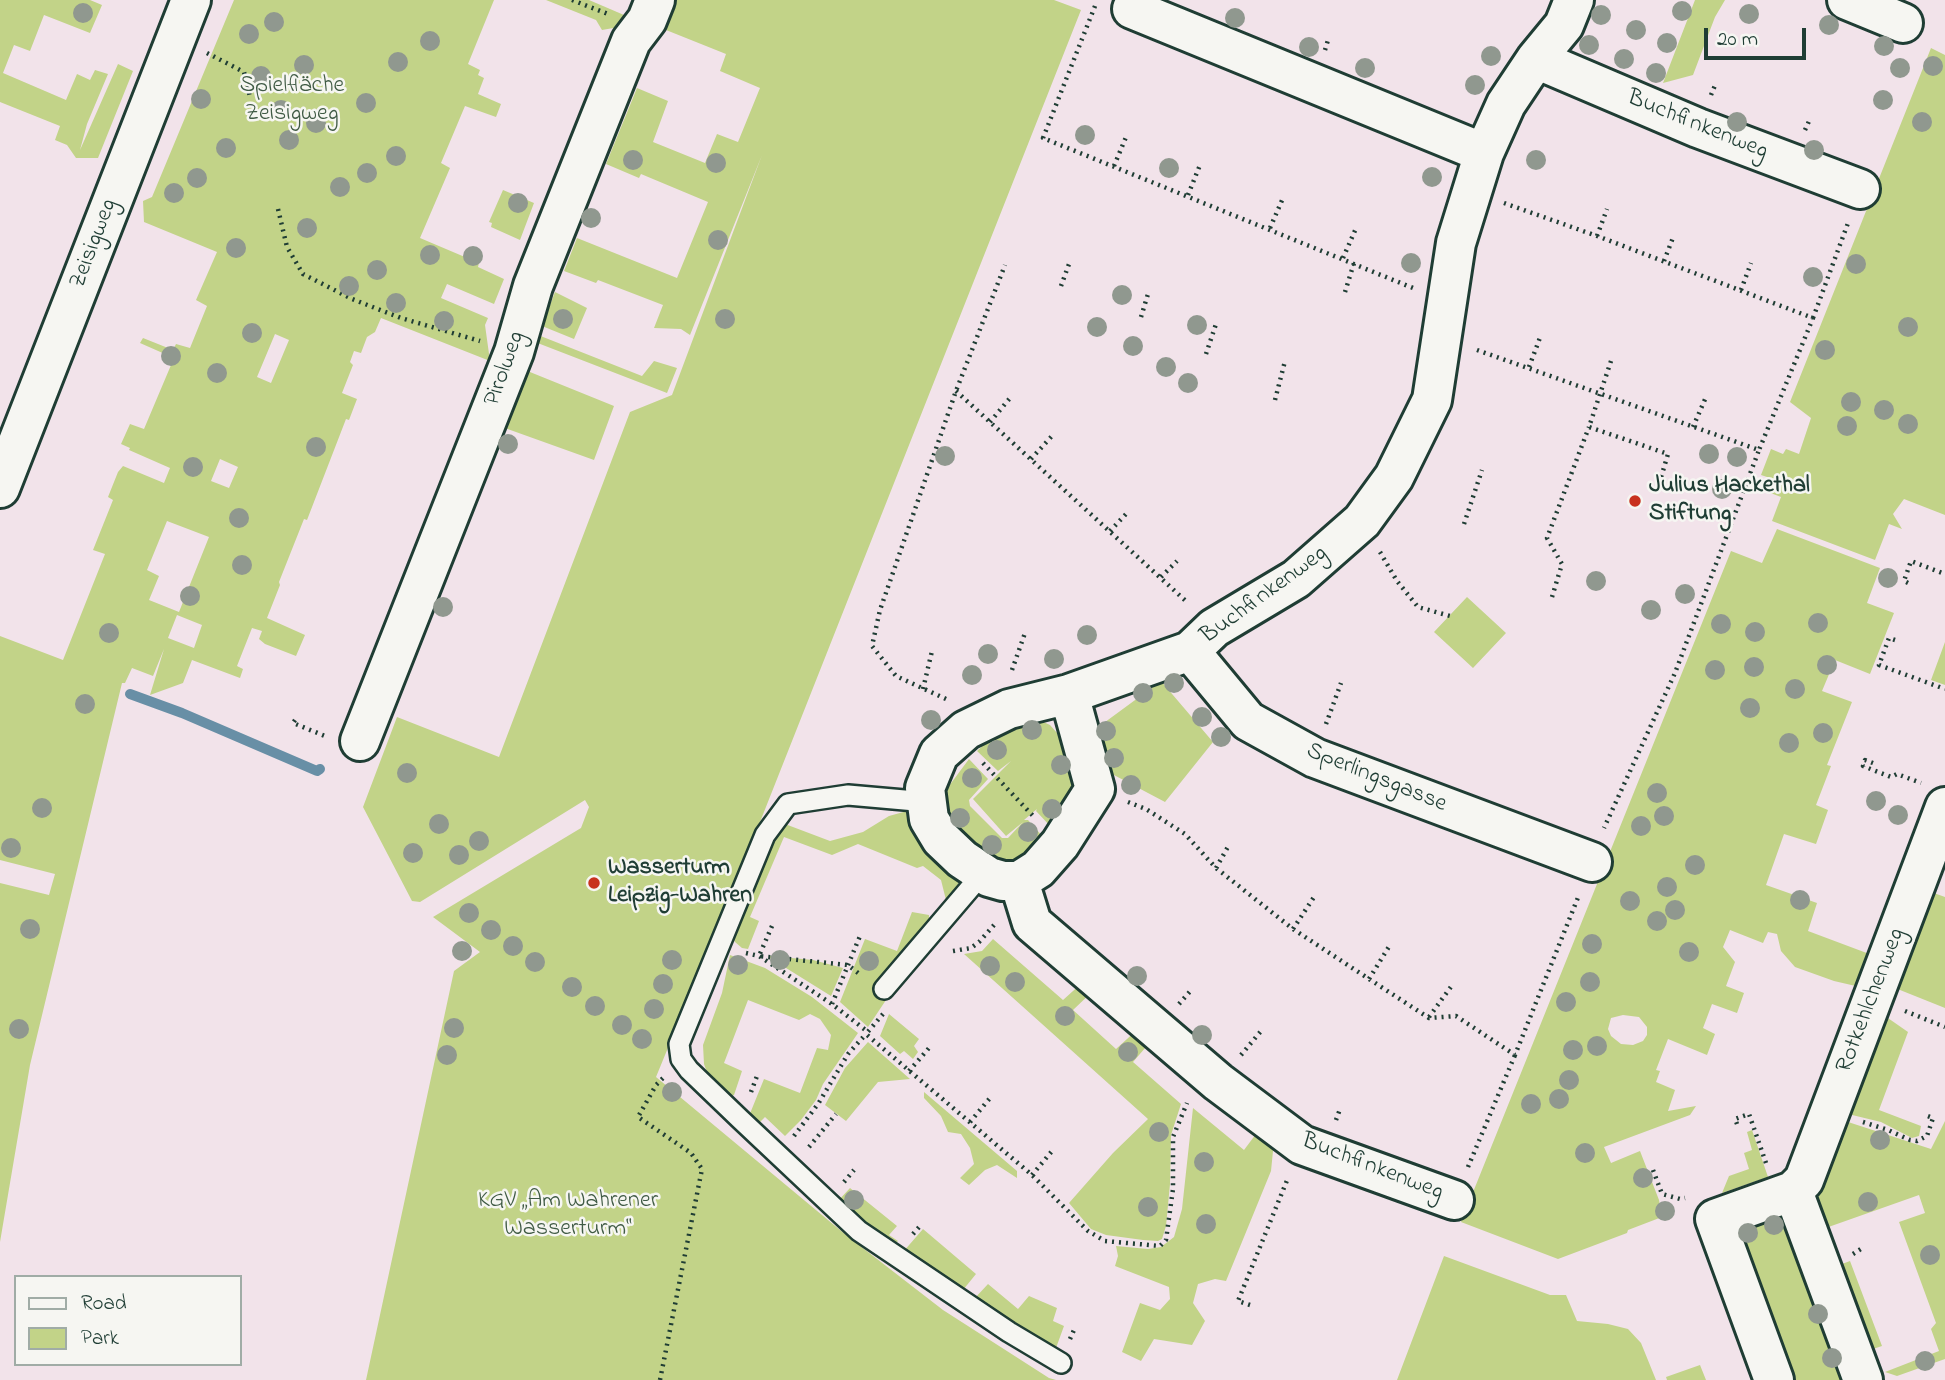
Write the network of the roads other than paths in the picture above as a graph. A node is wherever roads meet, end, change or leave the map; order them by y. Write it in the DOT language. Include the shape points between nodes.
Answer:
graph roads {
  1 [pos="655,0"];
  2 [pos="1574,0"];
  3 [pos="1847,0"];
  4 [pos="1115,4"];
  5 [pos="188,9"];
  6 [pos="1903,23"];
  7 [pos="1536,59"];
  8 [pos="1484,153"];
  9 [pos="1860,189"];
  10 [pos="0,488"];
  11 [pos="1202,639"];
  12 [pos="1069,694"];
  13 [pos="360,741"];
  14 [pos="1935,795"];
  15 [pos="927,802"];
  16 [pos="1592,862"];
  17 [pos="1001,877"];
  18 [pos="884,989"];
  19 [pos="1780,1179"];
  20 [pos="1454,1200"];
  21 [pos="1061,1363"];
  22 [pos="1774,1380"];
  23 [pos="1863,1380"];
  1 -- 13 [label="street, Pirolweg" via="631,41 533,286 514,352"];
  2 -- 7 [label="street, Buchfinkenweg" via="1564,25"];
  3 -- 6 [label="street"];
  4 -- 8 [label="street"];
  5 -- 10 [label="street, Zeisigweg"];
  7 -- 8 [label="street, Buchfinkenweg" via="1506,104"];
  7 -- 9 [label="street, Buchfinkenweg" via="1698,128"];
  8 -- 11 [label="street, Buchfinkenweg" via="1455,243 1432,400 1394,477 1362,521 1296,579"];
  11 -- 12 [label="street, Buchfinkenweg"];
  11 -- 16 [label="street, Sperlingsgasse" via="1248,721 1315,758"];
  12 -- 15 [label="street, Buchfinkenweg" via="1009,709 966,730 939,754 925,788"];
  12 -- 17 [label="street" via="1095,789 1038,869"];
  14 -- 19 [label="street, Rotkehlchenweg" via="1804,1180"];
  15 -- 17 [label="street, Buchfinkenweg" via="929,819 941,839 962,859"];
  15 -- 21 [label="lane" via="848,795 788,804 765,835 679,1044 681,1059 859,1231"];
  17 -- 18 [label="lane"];
  17 -- 20 [label="street, Buchfinkenweg" via="1032,923 1209,1074 1301,1145"];
  19 -- 22 [label="street" via="1715,1219"];
  19 -- 23 [label="street"];
}
